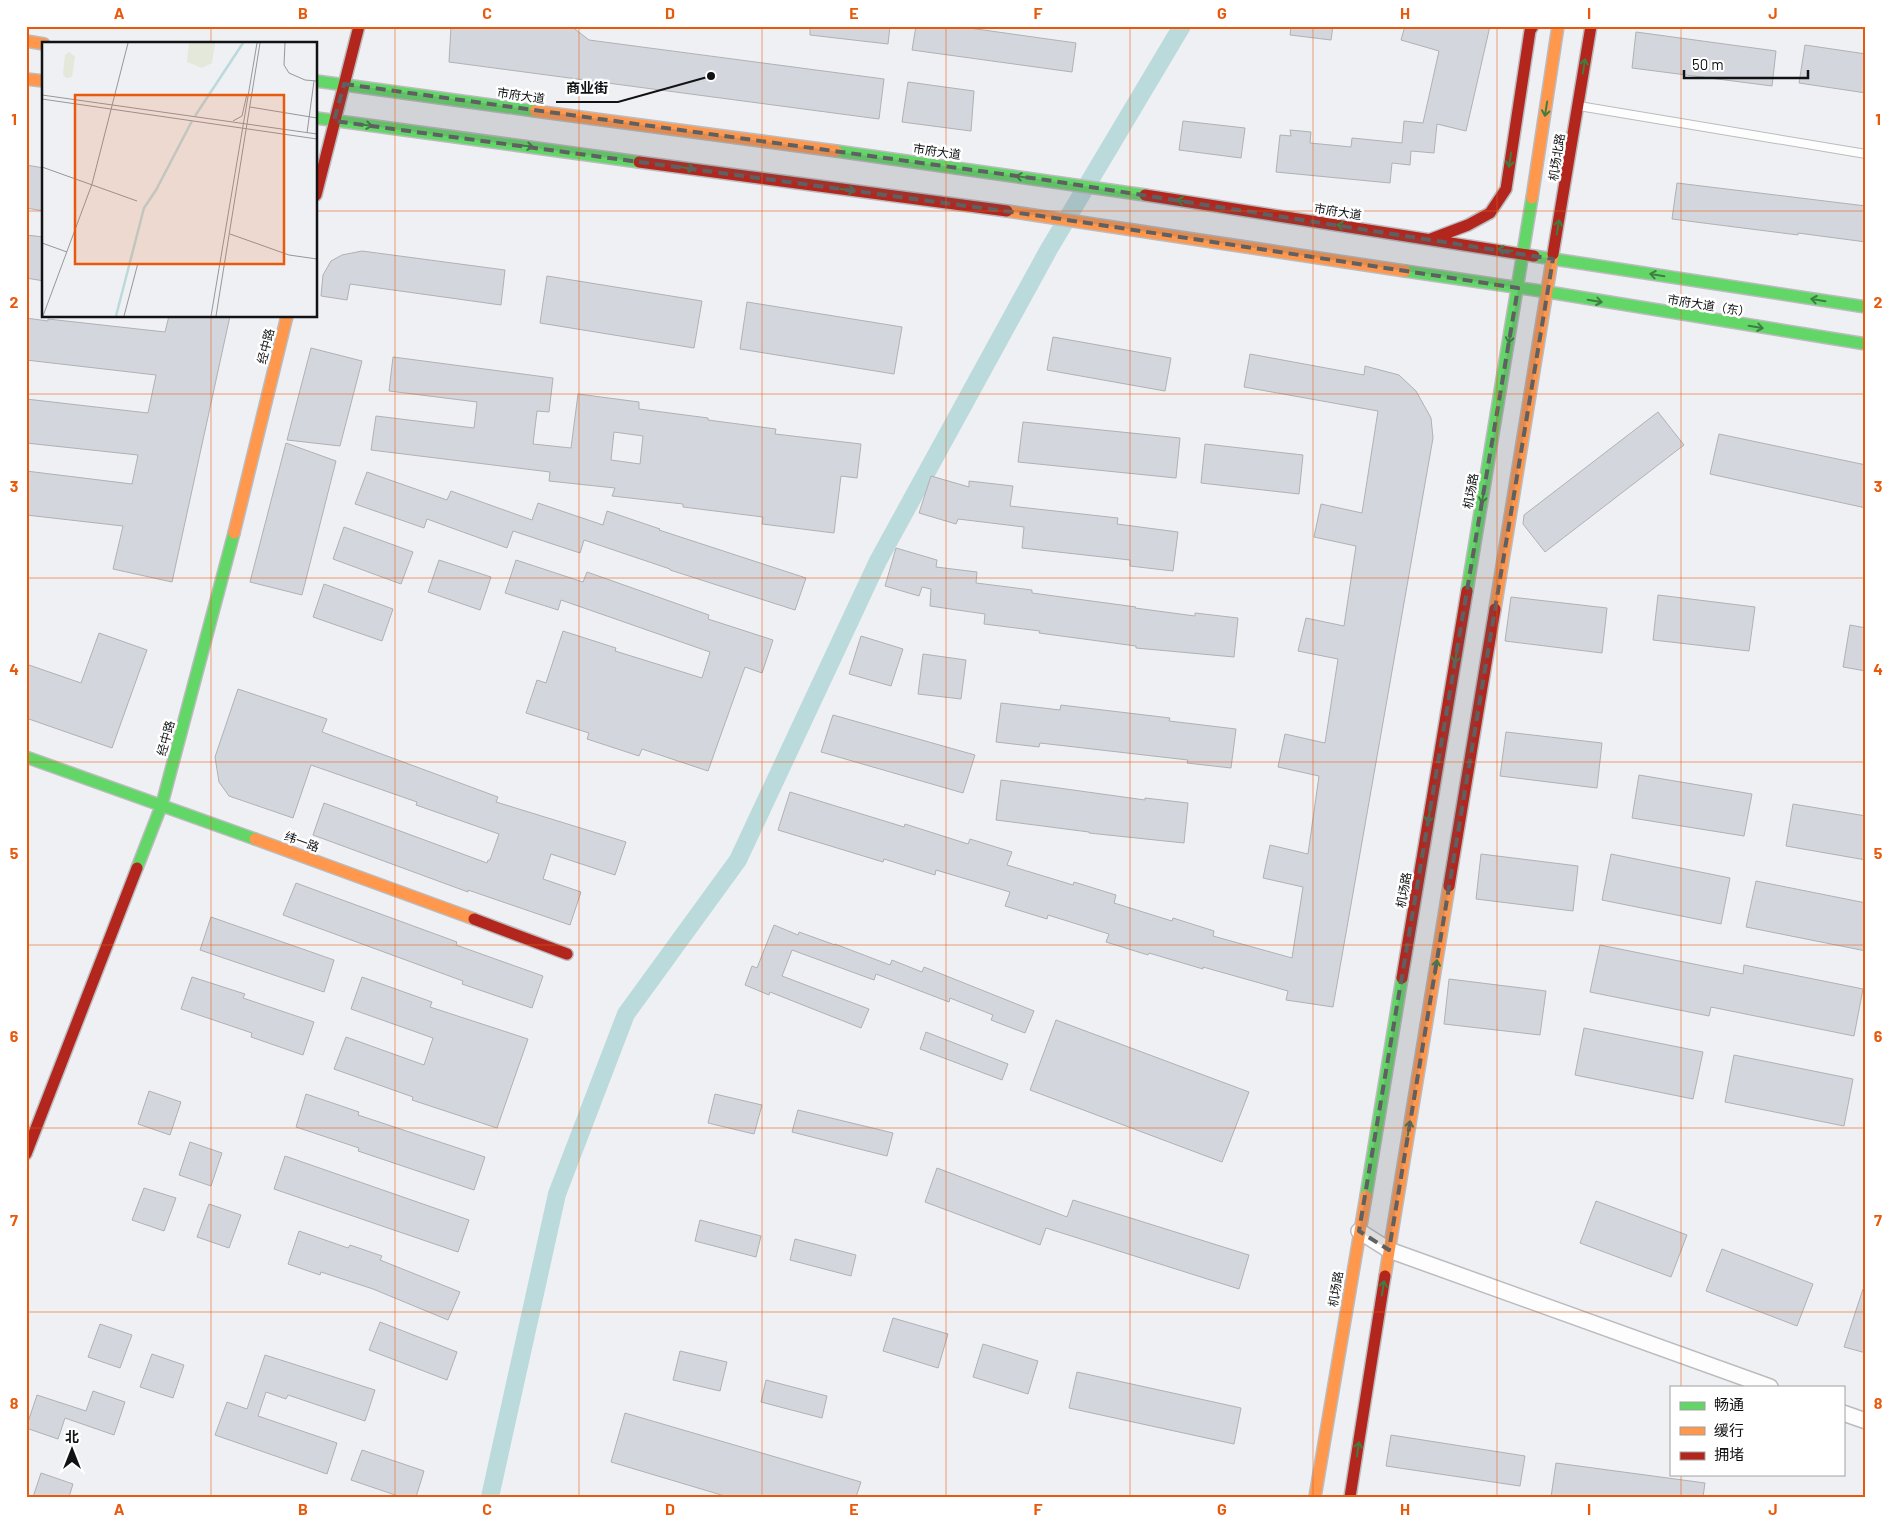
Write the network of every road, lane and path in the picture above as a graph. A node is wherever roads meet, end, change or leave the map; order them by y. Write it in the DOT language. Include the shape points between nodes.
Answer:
graph roads {
  1 [pos="359,26"];
  2 [pos="1533,26"];
  3 [pos="1558,26"];
  4 [pos="1591,26"];
  5 [pos="26,41"];
  6 [pos="42,44"];
  7 [pos="26,79"];
  8 [pos="318,81"];
  9 [pos="42,82"];
  10 [pos="344,84"];
  11 [pos="1578,106"];
  12 [pos="318,118"];
  13 [pos="334,121"];
  14 [pos="1866,154"];
  15 [pos="318,187"];
  16 [pos="1430,239"];
  17 [pos="1524,253"];
  18 [pos="1553,259"];
  19 [pos="1518,288"];
  20 [pos="1548,292"];
  21 [pos="1866,307"];
  22 [pos="287,318"];
  23 [pos="1866,344"];
  24 [pos="26,757"];
  25 [pos="162,804"];
  26 [pos="567,954"];
  27 [pos="26,1154"];
  28 [pos="1359,1231"];
  29 [pos="1389,1250"];
  30 [pos="1767,1386"];
  31 [pos="1844,1413"];
  32 [pos="1866,1421"];
  33 [pos="1315,1497"];
  34 [pos="1350,1497"];
  1 -- 10 [label="main road"];
  2 -- 16 [label="main road, one-way" via="1506,189 1490,213"];
  3 -- 17 [label="main road, 机场北路, one-way"];
  11 -- 4 [label="main road, 机场北路, one-way"];
  5 -- 6 [label="main road"];
  7 -- 9 [label="main road"];
  8 -- 10 [label="main road, 市府大道"];
  10 -- 13 [label="main road"];
  16 -- 10 [label="main road, 市府大道, one-way" via="1046,180"];
  11 -- 14 [label="lane"];
  18 -- 11 [label="main road, 机场北路, one-way"];
  12 -- 13 [label="main road"];
  13 -- 15 [label="main road"];
  13 -- 19 [label="main road, one-way" via="1051,217"];
  17 -- 16 [label="main road, 市府大道, one-way"];
  17 -- 18 [label="main road, 市府大道"];
  17 -- 19 [label="main road, 机场北路"];
  18 -- 20 [label="main road, 机场北路"];
  21 -- 18 [label="main road, 市府大道（东）, one-way"];
  19 -- 20 [label="main road"];
  19 -- 28 [label="main road, 机场路, one-way"];
  20 -- 23 [label="main road, 市府大道（东）, one-way"];
  29 -- 20 [label="main road, one-way"];
  22 -- 25 [label="main road, 经中路" via="225,570"];
  24 -- 25 [label="main road, 纬一路"];
  25 -- 26 [label="main road, 纬一路"];
  25 -- 27 [label="main road, 经中路"];
  28 -- 29 [label="street"];
  28 -- 33 [label="main road, 机场路"];
  29 -- 30 [label="street"];
  34 -- 29 [label="main road, one-way"];
  31 -- 32 [label="street"];
}
